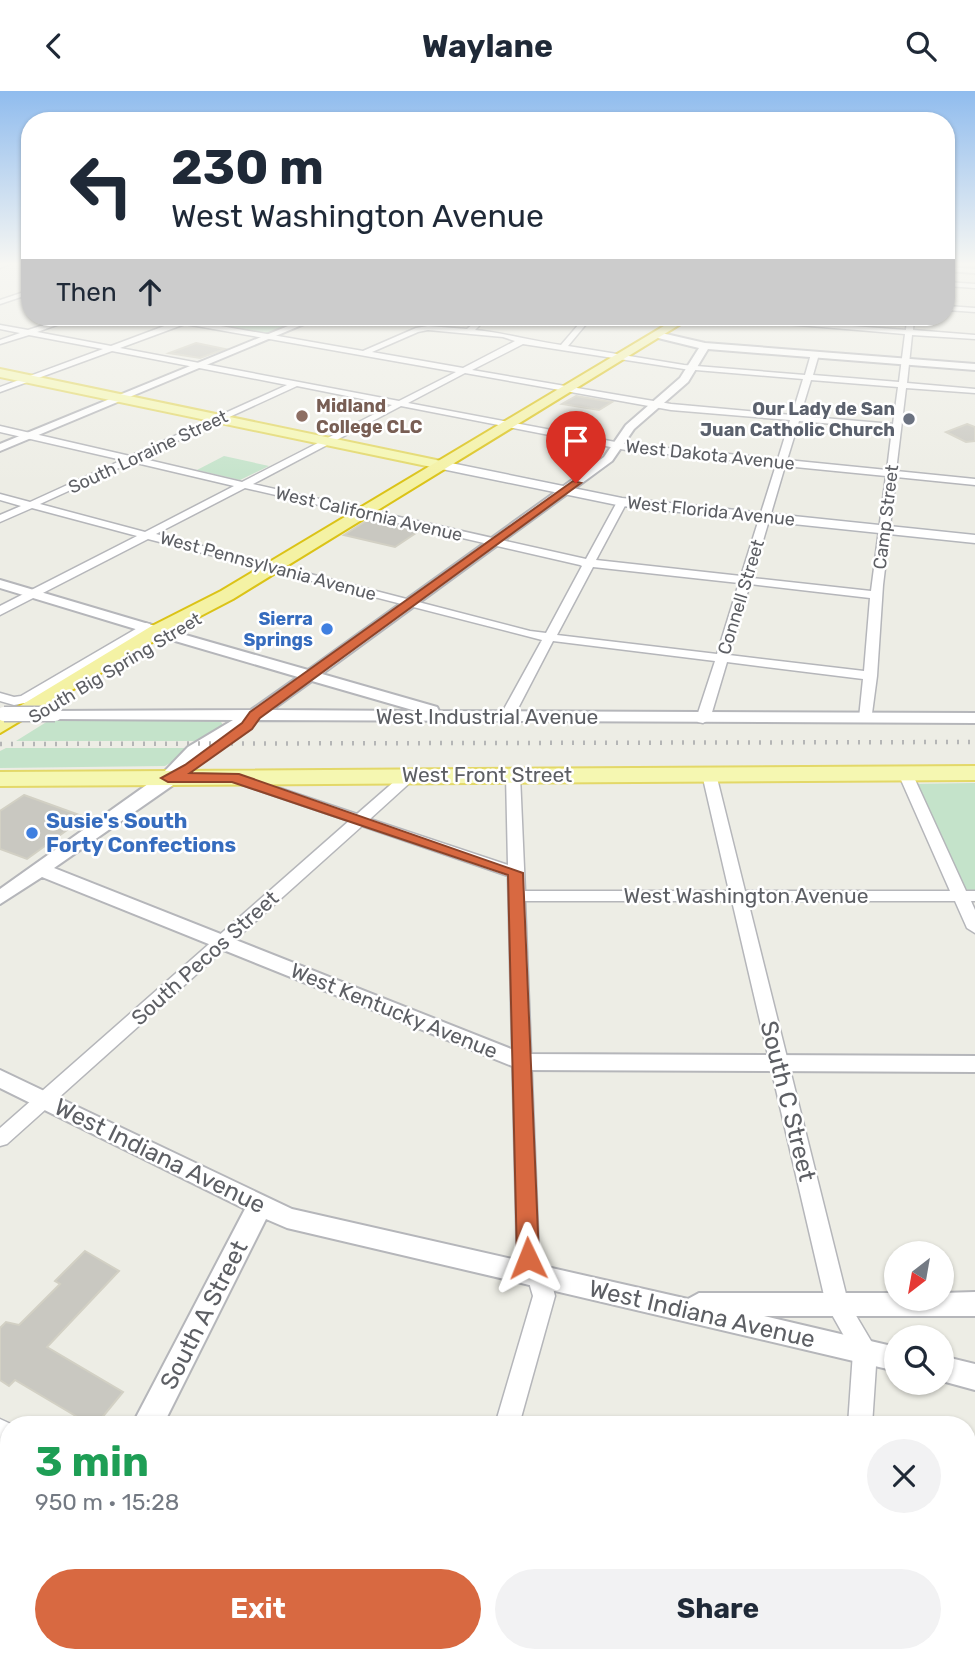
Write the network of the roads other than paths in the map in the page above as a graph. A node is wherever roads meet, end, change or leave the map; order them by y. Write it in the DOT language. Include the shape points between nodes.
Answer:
graph roads {
  1 [pos="51,337"];
  2 [pos="142,337"];
  3 [pos="271,337"];
  4 [pos="273,337"];
  5 [pos="400,337"];
  6 [pos="512,337"];
  7 [pos="572,337"];
  8 [pos="653,337"];
  9 [pos="668,337"];
  10 [pos="908,337"];
  11 [pos="521,341"];
  12 [pos="705,345"];
  13 [pos="563,348"];
  14 [pos="112,349"];
  15 [pos="364,353"];
  16 [pos="816,355"];
  17 [pos="619,357"];
  18 [pos="905,362"];
  19 [pos="200,366"];
  20 [pos="975,367"];
  21 [pos="692,368"];
  22 [pos="462,370"];
  23 [pos="0,373"];
  24 [pos="808,377"];
  25 [pos="30,379"];
  26 [pos="295,384"];
  27 [pos="903,385"];
  28 [pos="567,389"];
  29 [pos="0,390"];
  30 [pos="975,391"];
  31 [pos="121,398"];
  32 [pos="398,403"];
  33 [pos="656,404"];
  34 [pos="796,418"];
  35 [pos="219,419"];
  36 [pos="508,424"];
  37 [pos="898,427"];
  38 [pos="0,429"];
  39 [pos="30,436"];
  40 [pos="325,441"];
  41 [pos="618,445"];
  42 [pos="0,448"];
  43 [pos="132,459"];
  44 [pos="782,464"];
  45 [pos="441,465"];
  46 [pos="892,474"];
  47 [pos="975,482"];
  48 [pos="242,485"];
  49 [pos="565,492"];
  50 [pos="0,497"];
  51 [pos="622,502"];
  52 [pos="31,505"];
  53 [pos="363,513"];
  54 [pos="765,517"];
  55 [pos="0,519"];
  56 [pos="885,529"];
  57 [pos="146,535"];
  58 [pos="975,539"];
  59 [pos="494,543"];
  60 [pos="590,563"];
  61 [pos="272,568"];
  62 [pos="746,580"];
  63 [pos="0,584"];
  64 [pos="33,594"];
  65 [pos="878,595"];
  66 [pos="410,603"];
  67 [pos="0,611"];
  68 [pos="158,631"];
  69 [pos="550,638"];
  70 [pos="722,659"];
  71 [pos="310,675"];
  72 [pos="871,675"];
  73 [pos="0,697"];
  74 [pos="255,715"];
  75 [pos="1,718"];
  76 [pos="457,718"];
  77 [pos="506,718"];
  78 [pos="866,718"];
  79 [pos="975,718"];
  80 [pos="703,719"];
  81 [pos="0,737"];
  82 [pos="709,773"];
  83 [pos="905,773"];
  84 [pos="975,773"];
  85 [pos="513,775"];
  86 [pos="409,776"];
  87 [pos="234,777"];
  88 [pos="168,778"];
  89 [pos="0,779"];
  90 [pos="360,820"];
  91 [pos="40,869"];
  92 [pos="516,873"];
  93 [pos="517,896"];
  94 [pos="739,896"];
  95 [pos="968,896"];
  96 [pos="0,898"];
  97 [pos="975,928"];
  98 [pos="222,942"];
  99 [pos="522,1062"];
  100 [pos="780,1064"];
  101 [pos="975,1064"];
  102 [pos="0,1078"];
  103 [pos="44,1100"];
  104 [pos="0,1139"];
  105 [pos="260,1205"];
  106 [pos="539,1277"];
  107 [pos="837,1304"];
  108 [pos="975,1304"];
  109 [pos="663,1305"];
  110 [pos="865,1351"];
  111 [pos="884,1356"];
  112 [pos="954,1372"];
  113 [pos="975,1377"];
  114 [pos="152,1416"];
  115 [pos="510,1416"];
  116 [pos="861,1416"];
  1 -- 14 [label="street, West Dakota Avenue"];
  2 -- 14 [label="street"];
  3 -- 19 [label="street"];
  4 -- 15 [label="street"];
  5 -- 15 [label="street"];
  6 -- 11 [label="street"];
  7 -- 13 [label="street"];
  8 -- 17 [label="highway, South Big Spring Street"];
  9 -- 12 [label="street"];
  10 -- 18 [label="street, Camp Street"];
  11 -- 13 [label="street"];
  11 -- 22 [label="street"];
  12 -- 16 [label="street"];
  12 -- 21 [label="street"];
  13 -- 17 [label="street"];
  14 -- 19 [label="street, West Dakota Avenue"];
  14 -- 25 [label="street"];
  15 -- 22 [label="street"];
  16 -- 18 [label="street"];
  16 -- 24 [label="street, Connell Street"];
  17 -- 21 [label="street"];
  17 -- 28 [label="highway, South Big Spring Street"];
  18 -- 20 [label="street"];
  18 -- 27 [label="street, Camp Street"];
  19 -- 26 [label="street, West Dakota Avenue"];
  19 -- 31 [label="street"];
  21 -- 24 [label="street"];
  21 -- 33 [label="street" via="682,383"];
  22 -- 28 [label="street"];
  22 -- 32 [label="street"];
  23 -- 25 [label="main road, West Florida Avenue"];
  24 -- 27 [label="street"];
  24 -- 34 [label="street, Connell Street"];
  25 -- 29 [label="street"];
  25 -- 31 [label="main road, West Florida Avenue"];
  26 -- 32 [label="street, West Dakota Avenue"];
  26 -- 35 [label="street, South Loraine Street"];
  27 -- 30 [label="street"];
  27 -- 37 [label="street, Camp Street"];
  28 -- 33 [label="street"];
  28 -- 36 [label="highway, South Big Spring Street"];
  31 -- 35 [label="main road, West Florida Avenue"];
  31 -- 39 [label="street"];
  32 -- 36 [label="street, West Dakota Avenue"];
  32 -- 40 [label="street"];
  33 -- 34 [label="street"];
  33 -- 41 [label="street"];
  34 -- 37 [label="street"];
  34 -- 44 [label="street, Connell Street"];
  35 -- 40 [label="main road, West Florida Avenue"];
  35 -- 43 [label="street, South Loraine Street"];
  36 -- 41 [label="street, West Dakota Avenue"];
  36 -- 45 [label="highway, South Big Spring Street"];
  37 -- 46 [label="street, Camp Street"];
  38 -- 39 [label="street, West California Avenue"];
  39 -- 42 [label="street"];
  39 -- 43 [label="street, West California Avenue"];
  40 -- 45 [label="main road, West Florida Avenue"];
  40 -- 48 [label="street"];
  41 -- 44 [label="street, West Dakota Avenue"];
  41 -- 49 [label="street" via="608,459"];
  43 -- 48 [label="street, West California Avenue"];
  43 -- 52 [label="street, South Loraine Street"];
  44 -- 46 [label="street, West Dakota Avenue"];
  44 -- 54 [label="street, Connell Street"];
  45 -- 49 [label="main road, West Florida Avenue"];
  45 -- 53 [label="highway, South Big Spring Street"];
  46 -- 47 [label="street, West Dakota Avenue"];
  46 -- 56 [label="street, Camp Street"];
  48 -- 53 [label="street, West California Avenue"];
  48 -- 57 [label="street"];
  49 -- 51 [label="main road, West Florida Avenue"];
  49 -- 59 [label="street"];
  50 -- 52 [label="street, West Pennsylvania Avenue"];
  51 -- 54 [label="main road, West Florida Avenue"];
  51 -- 60 [label="street"];
  52 -- 55 [label="street, South Loraine Street"];
  52 -- 57 [label="street, West Pennsylvania Avenue"];
  53 -- 59 [label="street, West California Avenue"];
  53 -- 61 [label="highway, South Big Spring Street"];
  54 -- 56 [label="main road, West Florida Avenue"];
  54 -- 62 [label="street, Connell Street"];
  56 -- 58 [label="main road, West Florida Avenue"];
  56 -- 65 [label="street, Camp Street"];
  57 -- 61 [label="street, West Pennsylvania Avenue"];
  57 -- 64 [label="street"];
  59 -- 60 [label="street, West California Avenue"];
  59 -- 66 [label="street"];
  60 -- 62 [label="street, West California Avenue"];
  60 -- 69 [label="street"];
  61 -- 66 [label="street, West Pennsylvania Avenue"];
  61 -- 68 [label="highway, South Big Spring Street" via="220,604"];
  62 -- 65 [label="street, West California Avenue"];
  62 -- 70 [label="street, Connell Street"];
  63 -- 64 [label="street"];
  64 -- 67 [label="street"];
  64 -- 68 [label="street"];
  65 -- 72 [label="street, Camp Street"];
  66 -- 69 [label="street, West Pennsylvania Avenue"];
  66 -- 71 [label="street"];
  68 -- 71 [label="street"];
  68 -- 73 [label="street, South Big Spring Street" via="18,701"];
  68 -- 75 [label="highway, South Big Spring Street"];
  68 -- 81 [label="highway, South Big Spring Street"];
  69 -- 70 [label="street, West Pennsylvania Avenue"];
  69 -- 77 [label="street"];
  70 -- 72 [label="street, West Pennsylvania Avenue"];
  70 -- 80 [label="street, Connell Street"];
  71 -- 74 [label="street"];
  71 -- 76 [label="street"];
  72 -- 78 [label="street, Camp Street"];
  74 -- 75 [label="street, West Industrial Avenue, bridge"];
  74 -- 76 [label="street, West Industrial Avenue"];
  74 -- 88 [label="street" via="190,768"];
  76 -- 77 [label="street, West Industrial Avenue"];
  77 -- 80 [label="street, West Industrial Avenue"];
  78 -- 79 [label="street, West Industrial Avenue"];
  78 -- 80 [label="street, West Industrial Avenue"];
  82 -- 83 [label="main road, West Front Street"];
  82 -- 85 [label="main road, West Front Street"];
  82 -- 94 [label="street, South C Street"];
  83 -- 84 [label="main road, West Front Street"];
  83 -- 95 [label="street"];
  85 -- 86 [label="main road, West Front Street"];
  85 -- 92 [label="street"];
  86 -- 87 [label="main road, West Front Street"];
  86 -- 90 [label="street, South Pecos Street"];
  87 -- 88 [label="main road, West Front Street"];
  87 -- 90 [label="street"];
  88 -- 89 [label="main road, West Front Street"];
  88 -- 91 [label="street"];
  90 -- 92 [label="street"];
  90 -- 98 [label="street, South Pecos Street"];
  91 -- 96 [label="street"];
  91 -- 98 [label="street, West Kentucky Avenue"];
  92 -- 93 [label="street"];
  93 -- 94 [label="street, West Washington Avenue"];
  93 -- 99 [label="street"];
  94 -- 95 [label="street, West Washington Avenue"];
  94 -- 100 [label="street, South C Street"];
  95 -- 97 [label="street"];
  98 -- 99 [label="street, West Kentucky Avenue"];
  98 -- 103 [label="street, South Pecos Street"];
  99 -- 100 [label="street, West Kentucky Avenue"];
  99 -- 106 [label="street" via="528,1258"];
  100 -- 101 [label="street, West Kentucky Avenue"];
  100 -- 107 [label="street, South C Street"];
  102 -- 103 [label="street, West Indiana Avenue"];
  103 -- 104 [label="street, South Pecos Street"];
  103 -- 105 [label="street, West Indiana Avenue"];
  105 -- 106 [label="street, West Indiana Avenue" via="287,1218"];
  105 -- 114 [label="street, South A Street"];
  106 -- 109 [label="street, West Indiana Avenue"];
  106 -- 115 [label="street" via="544,1296"];
  107 -- 108 [label="street"];
  107 -- 109 [label="street"];
  107 -- 110 [label="street, South C Street"];
  109 -- 110 [label="street, West Indiana Avenue"];
  110 -- 111 [label="street, West Indiana Avenue"];
  110 -- 116 [label="street"];
  112 -- 113 [label="street"];
}
